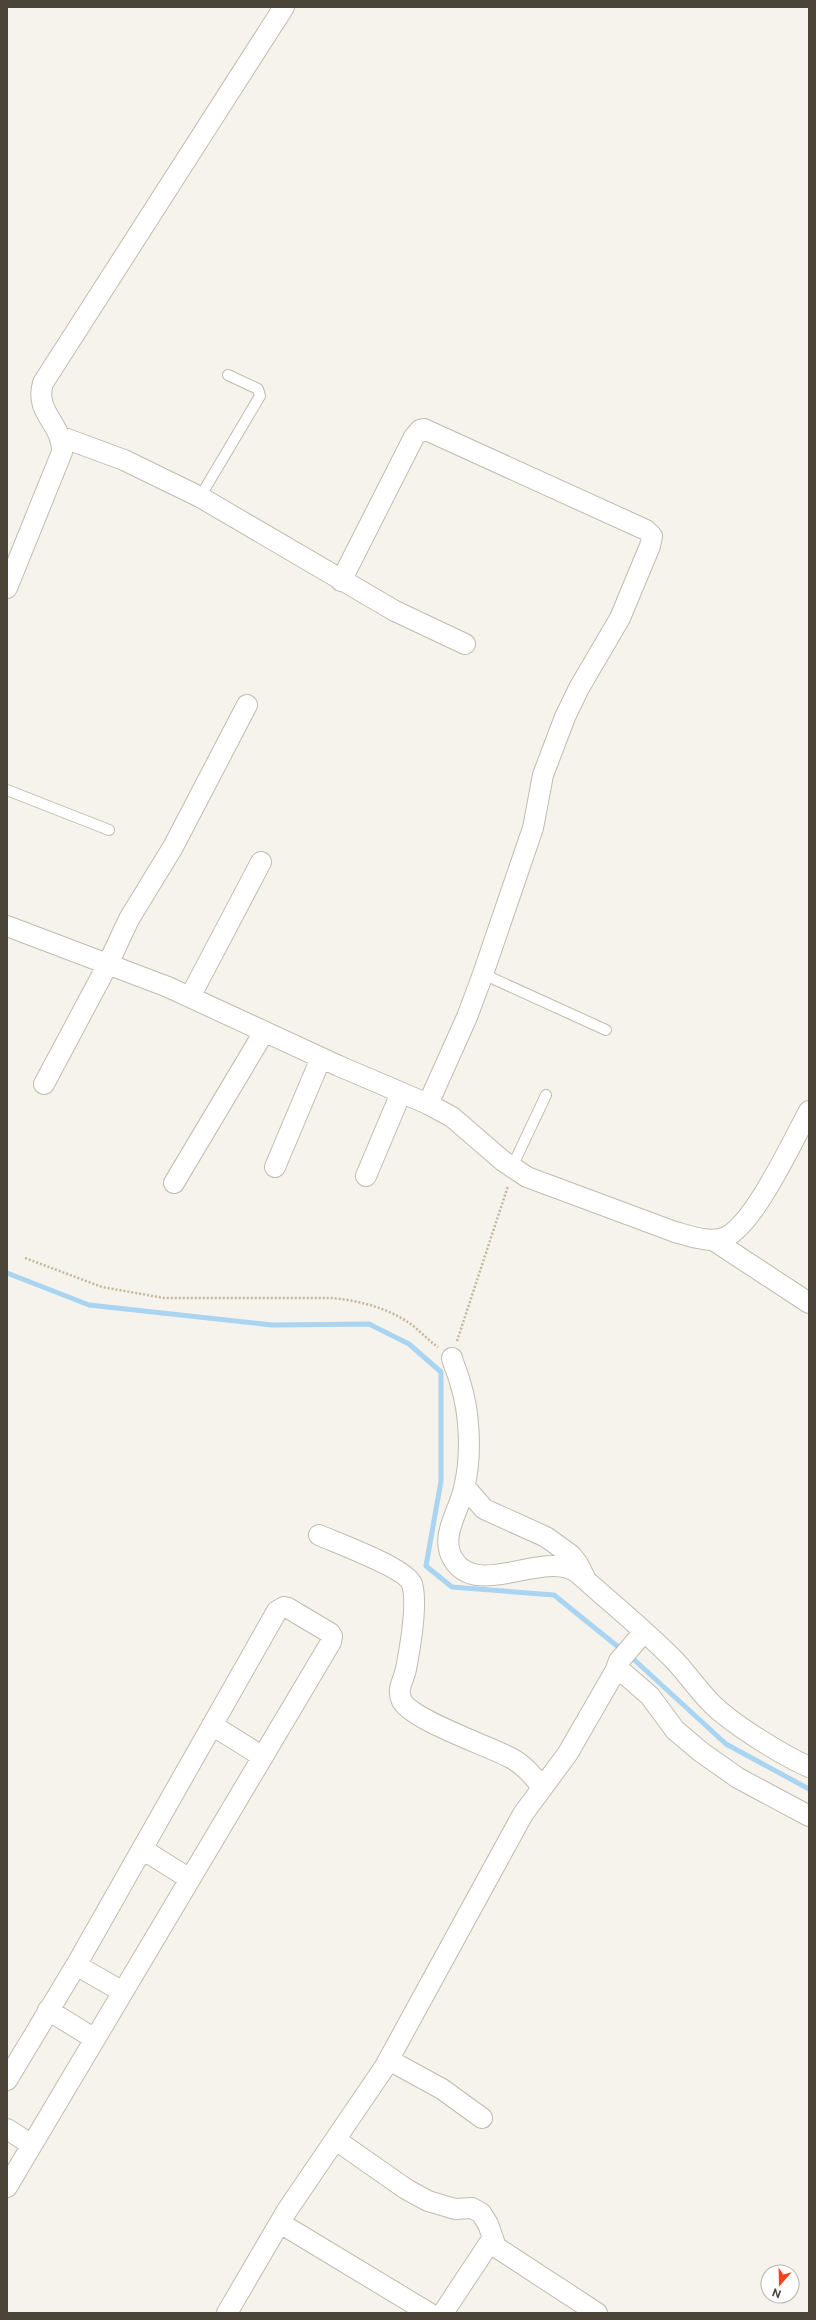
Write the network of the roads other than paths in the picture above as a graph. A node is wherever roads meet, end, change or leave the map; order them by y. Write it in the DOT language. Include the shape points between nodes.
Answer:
graph roads {
  1 [pos="284,7"];
  2 [pos="228,375"];
  3 [pos="59,436"];
  4 [pos="200,497"];
  5 [pos="341,581"];
  6 [pos="7,588"];
  7 [pos="465,644"];
  8 [pos="248,705"];
  9 [pos="7,790"];
  10 [pos="109,830"];
  11 [pos="261,862"];
  12 [pos="7,926"];
  13 [pos="108,964"];
  14 [pos="483,974"];
  15 [pos="190,997"];
  16 [pos="606,1030"];
  17 [pos="264,1032"];
  18 [pos="321,1058"];
  19 [pos="44,1084"];
  20 [pos="401,1093"];
  21 [pos="546,1095"];
  22 [pos="428,1104"];
  23 [pos="809,1111"];
  24 [pos="275,1167"];
  25 [pos="513,1168"];
  26 [pos="366,1176"];
  27 [pos="174,1183"];
  28 [pos="713,1240"];
  29 [pos="809,1303"];
  30 [pos="452,1358"];
  31 [pos="465,1487"];
  32 [pos="319,1535"];
  33 [pos="587,1583"];
  34 [pos="642,1635"];
  35 [pos="618,1664"];
  36 [pos="212,1725"];
  37 [pos="263,1757"];
  38 [pos="809,1767"];
  39 [pos="542,1787"];
  40 [pos="809,1816"];
  41 [pos="142,1849"];
  42 [pos="190,1879"];
  43 [pos="76,1965"];
  44 [pos="123,1992"];
  45 [pos="48,2010"];
  46 [pos="95,2039"];
  47 [pos="389,2060"];
  48 [pos="7,2080"];
  49 [pos="482,2118"];
  50 [pos="7,2129"];
  51 [pos="336,2140"];
  52 [pos="32,2145"];
  53 [pos="7,2187"];
  54 [pos="280,2223"];
  55 [pos="492,2239"];
  56 [pos="227,2313"];
  57 [pos="429,2313"];
  58 [pos="444,2313"];
  59 [pos="597,2313"];
  1 -- 3 [label="street" via="44,383 40,399"];
  2 -- 4 [label="lane" via="258,389 260,396"];
  3 -- 4 [label="street" via="124,460"];
  3 -- 6 [label="street" via="62,444 60,458"];
  4 -- 5 [label="street"];
  5 -- 7 [label="street" via="395,611"];
  5 -- 14 [label="street" via="414,437 424,429 639,527 652,536 623,611 579,688 543,775 533,828"];
  8 -- 13 [label="street" via="152,884 129,919"];
  9 -- 10 [label="lane"];
  11 -- 15 [label="street"];
  12 -- 13 [label="street"];
  13 -- 15 [label="street"];
  13 -- 19 [label="street"];
  14 -- 16 [label="lane"];
  14 -- 22 [label="street" via="467,1017"];
  15 -- 17 [label="street"];
  17 -- 18 [label="street"];
  17 -- 27 [label="street"];
  18 -- 20 [label="street"];
  18 -- 24 [label="street"];
  20 -- 22 [label="street"];
  20 -- 26 [label="street"];
  21 -- 25 [label="lane"];
  22 -- 25 [label="street" via="452,1117"];
  23 -- 28 [label="street" via="751,1211 726,1237"];
  25 -- 28 [label="street" via="542,1182 675,1232"];
  28 -- 29 [label="street"];
  30 -- 31 [label="street" via="461,1383 466,1415 468,1456"];
  31 -- 33 [label="street" via="484,1509 546,1537 571,1554"];
  31 -- 33 [label="street" via="450,1528 452,1558 457,1565 464,1570 491,1575 557,1566 579,1574"];
  32 -- 39 [label="street" via="387,1565 404,1574 411,1583 413,1611 406,1670 398,1690 402,1702 427,1720 513,1759 530,1772"];
  33 -- 34 [label="street"];
  34 -- 35 [label="street"];
  34 -- 38 [label="street" via="676,1662 724,1715"];
  35 -- 39 [label="street" via="568,1753"];
  35 -- 40 [label="street" via="650,1696 674,1730 696,1748 738,1778"];
  36 -- 37 [label="street"];
  36 -- 37 [label="street" via="277,1611 284,1607 288,1608 330,1633 331,1642"];
  36 -- 41 [label="street"];
  37 -- 42 [label="street"];
  39 -- 47 [label="street" via="523,1814"];
  41 -- 42 [label="street"];
  41 -- 43 [label="street"];
  42 -- 44 [label="street"];
  43 -- 44 [label="street"];
  43 -- 45 [label="street"];
  44 -- 46 [label="street"];
  45 -- 46 [label="street"];
  45 -- 48 [label="street"];
  46 -- 52 [label="street"];
  47 -- 49 [label="street" via="442,2090"];
  47 -- 51 [label="street"];
  50 -- 52 [label="street"];
  51 -- 54 [label="street"];
  51 -- 55 [label="street" via="406,2189 428,2200 455,2209 472,2208 481,2212"];
  52 -- 53 [label="street"];
  54 -- 56 [label="street"];
  54 -- 57 [label="street"];
  55 -- 58 [label="street"];
  55 -- 59 [label="street" via="496,2246"];
}
